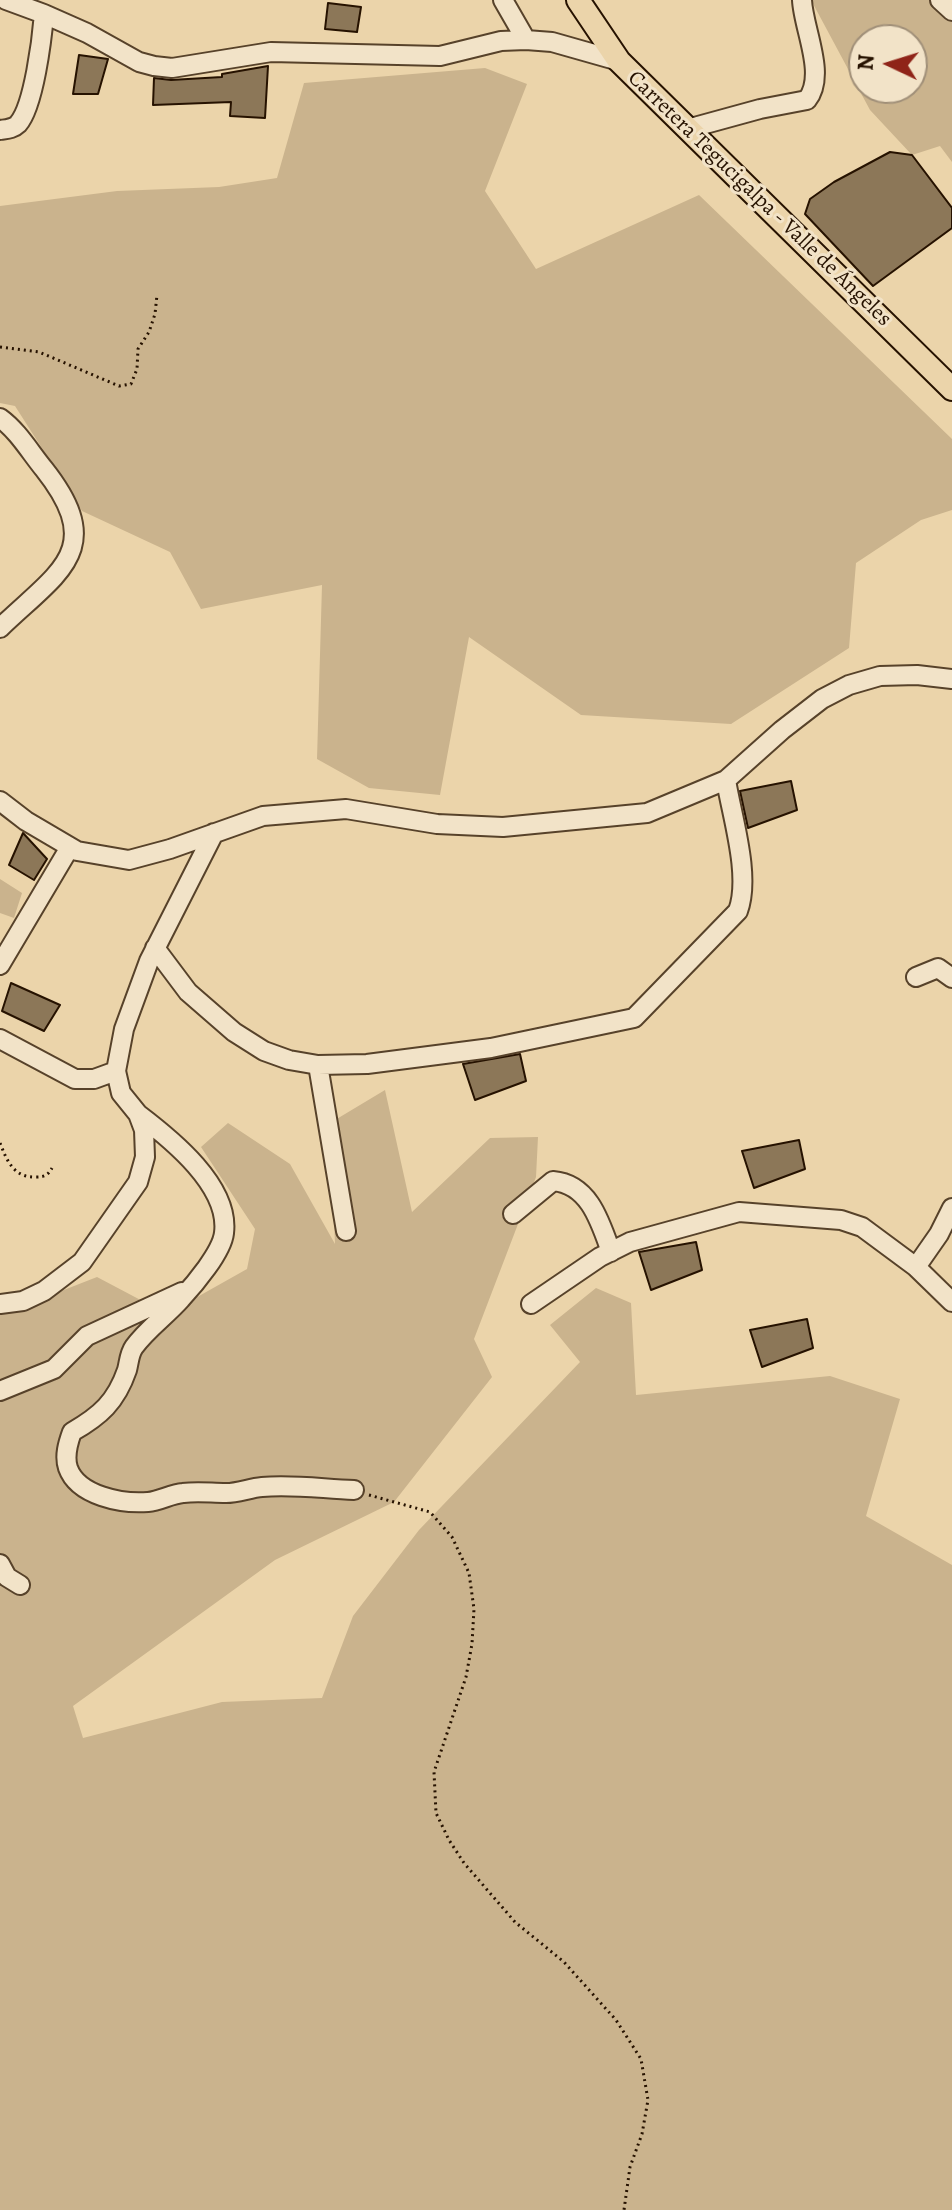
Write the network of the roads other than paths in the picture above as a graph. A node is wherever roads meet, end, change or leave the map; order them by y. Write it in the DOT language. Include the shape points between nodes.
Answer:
graph roads {
  1 [pos="6,0"];
  2 [pos="503,0"];
  3 [pos="578,0"];
  4 [pos="802,0"];
  5 [pos="940,0"];
  6 [pos="952,11"];
  7 [pos="44,14"];
  8 [pos="526,40"];
  9 [pos="619,61"];
  10 [pos="687,129"];
  11 [pos="0,130"];
  12 [pos="952,389"];
  13 [pos="0,418"];
  14 [pos="0,628"];
  15 [pos="952,679"];
  16 [pos="726,780"];
  17 [pos="0,801"];
  18 [pos="214,833"];
  19 [pos="70,847"];
  20 [pos="155,948"];
  21 [pos="0,965"];
  22 [pos="916,977"];
  23 [pos="952,978"];
  24 [pos="0,1039"];
  25 [pos="318,1065"];
  26 [pos="116,1071"];
  27 [pos="138,1114"];
  28 [pos="952,1208"];
  29 [pos="513,1214"];
  30 [pos="346,1231"];
  31 [pos="611,1252"];
  32 [pos="916,1267"];
  33 [pos="189,1290"];
  34 [pos="952,1302"];
  35 [pos="0,1304"];
  36 [pos="531,1304"];
  37 [pos="0,1391"];
  38 [pos="354,1490"];
  39 [pos="0,1564"];
  40 [pos="20,1585"];
  1 -- 7 [label="street"];
  2 -- 8 [label="street"];
  3 -- 9 [label="main road, Carretera Tegucigalpa - Valle de Ángeles"];
  4 -- 10 [label="street" via="815,66 807,100"];
  5 -- 6 [label="street"];
  7 -- 8 [label="street" via="139,62 172,68 271,52 440,56"];
  7 -- 11 [label="street" via="27,105 18,124"];
  8 -- 9 [label="street"];
  9 -- 10 [label="main road, Carretera Tegucigalpa - Valle de Ángeles"];
  10 -- 12 [label="main road, Carretera Tegucigalpa - Valle de Ángeles"];
  13 -- 14 [label="street" via="51,478 69,505 76,530 63,568"];
  15 -- 16 [label="street" via="880,676 849,685 822,699"];
  16 -- 18 [label="street" via="647,813 503,827 437,824 346,809 263,816"];
  16 -- 25 [label="street" via="743,876 742,901 634,1018 491,1048"];
  17 -- 19 [label="street"];
  18 -- 19 [label="street" via="129,860"];
  18 -- 20 [label="street"];
  19 -- 21 [label="street"];
  20 -- 25 [label="street" via="188,992 234,1032 264,1051"];
  20 -- 26 [label="street" via="124,1029"];
  22 -- 23 [label="street" via="938,968"];
  24 -- 26 [label="street" via="75,1079"];
  25 -- 30 [label="street"];
  26 -- 27 [label="street" via="121,1093"];
  27 -- 33 [label="street" via="202,1172 223,1216 218,1252"];
  27 -- 35 [label="street" via="145,1157 138,1182 82,1262 44,1291"];
  28 -- 32 [label="street"];
  29 -- 31 [label="street" via="553,1181 566,1182 591,1204"];
  31 -- 32 [label="street" via="739,1212 841,1220 862,1227"];
  31 -- 36 [label="street"];
  32 -- 34 [label="street"];
  33 -- 37 [label="street" via="87,1336 54,1369"];
  33 -- 38 [label="street" via="132,1350 107,1409 72,1432 68,1470 94,1492 133,1503 261,1487"];
  39 -- 40 [label="street"];
}
